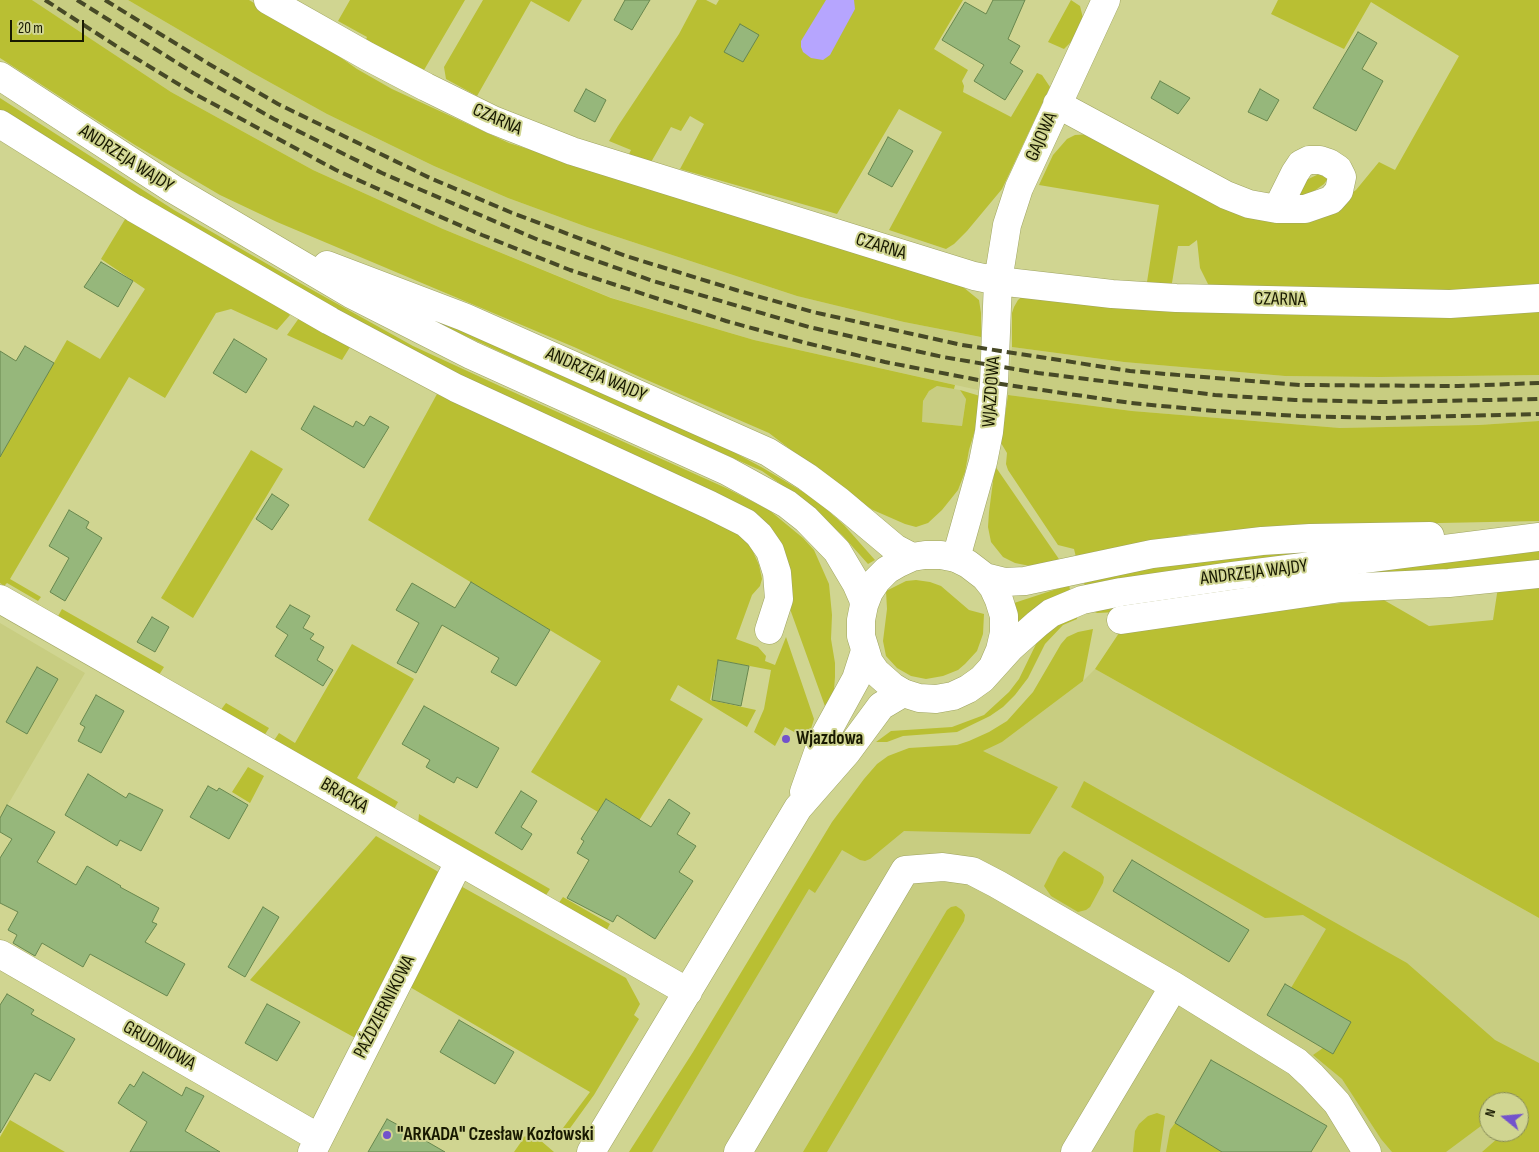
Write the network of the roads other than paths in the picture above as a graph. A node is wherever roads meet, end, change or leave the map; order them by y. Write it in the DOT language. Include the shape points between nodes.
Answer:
graph roads {
  1 [pos="268,0"];
  2 [pos="1106,0"];
  3 [pos="0,76"];
  4 [pos="1057,104"];
  5 [pos="0,124"];
  6 [pos="1277,209"];
  7 [pos="255,238"];
  8 [pos="998,281"];
  9 [pos="1539,298"];
  10 [pos="1539,536"];
  11 [pos="912,558"];
  12 [pos="956,558"];
  13 [pos="1539,574"];
  14 [pos="985,577"];
  15 [pos="0,599"];
  16 [pos="864,605"];
  17 [pos="1121,620"];
  18 [pos="769,630"];
  19 [pos="865,651"];
  20 [pos="993,666"];
  21 [pos="903,693"];
  22 [pos="798,808"];
  23 [pos="459,862"];
  24 [pos="0,954"];
  25 [pos="1174,986"];
  26 [pos="688,992"];
  27 [pos="315,1145"];
  28 [pos="591,1152"];
  29 [pos="738,1152"];
  30 [pos="1076,1152"];
  31 [pos="1367,1152"];
  1 -- 8 [label="street, CZARNA" via="426,87 493,120 572,151 954,271"];
  2 -- 4 [label="street, GAJOWA"];
  3 -- 7 [label="street, ANDRZEJA WAJDY" via="173,189"];
  4 -- 6 [label="street" via="1226,195"];
  4 -- 8 [label="street, GAJOWA" via="1013,204"];
  5 -- 18 [label="street" via="134,208 330,321 456,388 746,523 770,551 777,573 779,599"];
  7 -- 11 [label="street, ANDRZEJA WAJDY" via="464,317 768,452 831,495 895,548"];
  7 -- 16 [label="street, ANDRZEJA WAJDY" via="351,294 462,350 727,471 787,504 837,551 856,583"];
  8 -- 9 [label="street, CZARNA" via="1176,298 1450,304"];
  8 -- 12 [label="street, WJAZDOWA" via="989,432"];
  10 -- 14 [label="street, ANDRZEJA WAJDY" via="1262,541 1152,554 1025,581 1005,582"];
  10 -- 20 [label="street, ANDRZEJA WAJDY" via="1231,576 1082,600 1052,613"];
  11 -- 12 [label="street, ANDRZEJA WAJDY" via="941,555"];
  11 -- 16 [label="street, ANDRZEJA WAJDY" via="877,580"];
  12 -- 14 [label="street, ANDRZEJA WAJDY"];
  13 -- 17 [label="street" via="1449,583 1341,588"];
  14 -- 20 [label="street, ANDRZEJA WAJDY" via="999,600 1004,616 1004,633"];
  15 -- 23 [label="street, BRACKA"];
  16 -- 19 [label="street, ANDRZEJA WAJDY" via="861,628"];
  19 -- 21 [label="street, ANDRZEJA WAJDY" via="876,672"];
  19 -- 22 [label="street" via="856,679 822,741"];
  20 -- 21 [label="street, ANDRZEJA WAJDY" via="982,679 953,696 919,698"];
  21 -- 22 [label="street" via="882,706"];
  22 -- 26 [label="street"];
  23 -- 26 [label="street, BRACKA"];
  23 -- 27 [label="street, PAŹDZIERNIKOWA"];
  24 -- 27 [label="street, GRUDNIOWA"];
  25 -- 29 [label="street" via="972,871 943,868 906,870"];
  25 -- 30 [label="street"];
  25 -- 31 [label="street" via="1296,1062 1337,1103"];
  26 -- 28 [label="street"];
}
